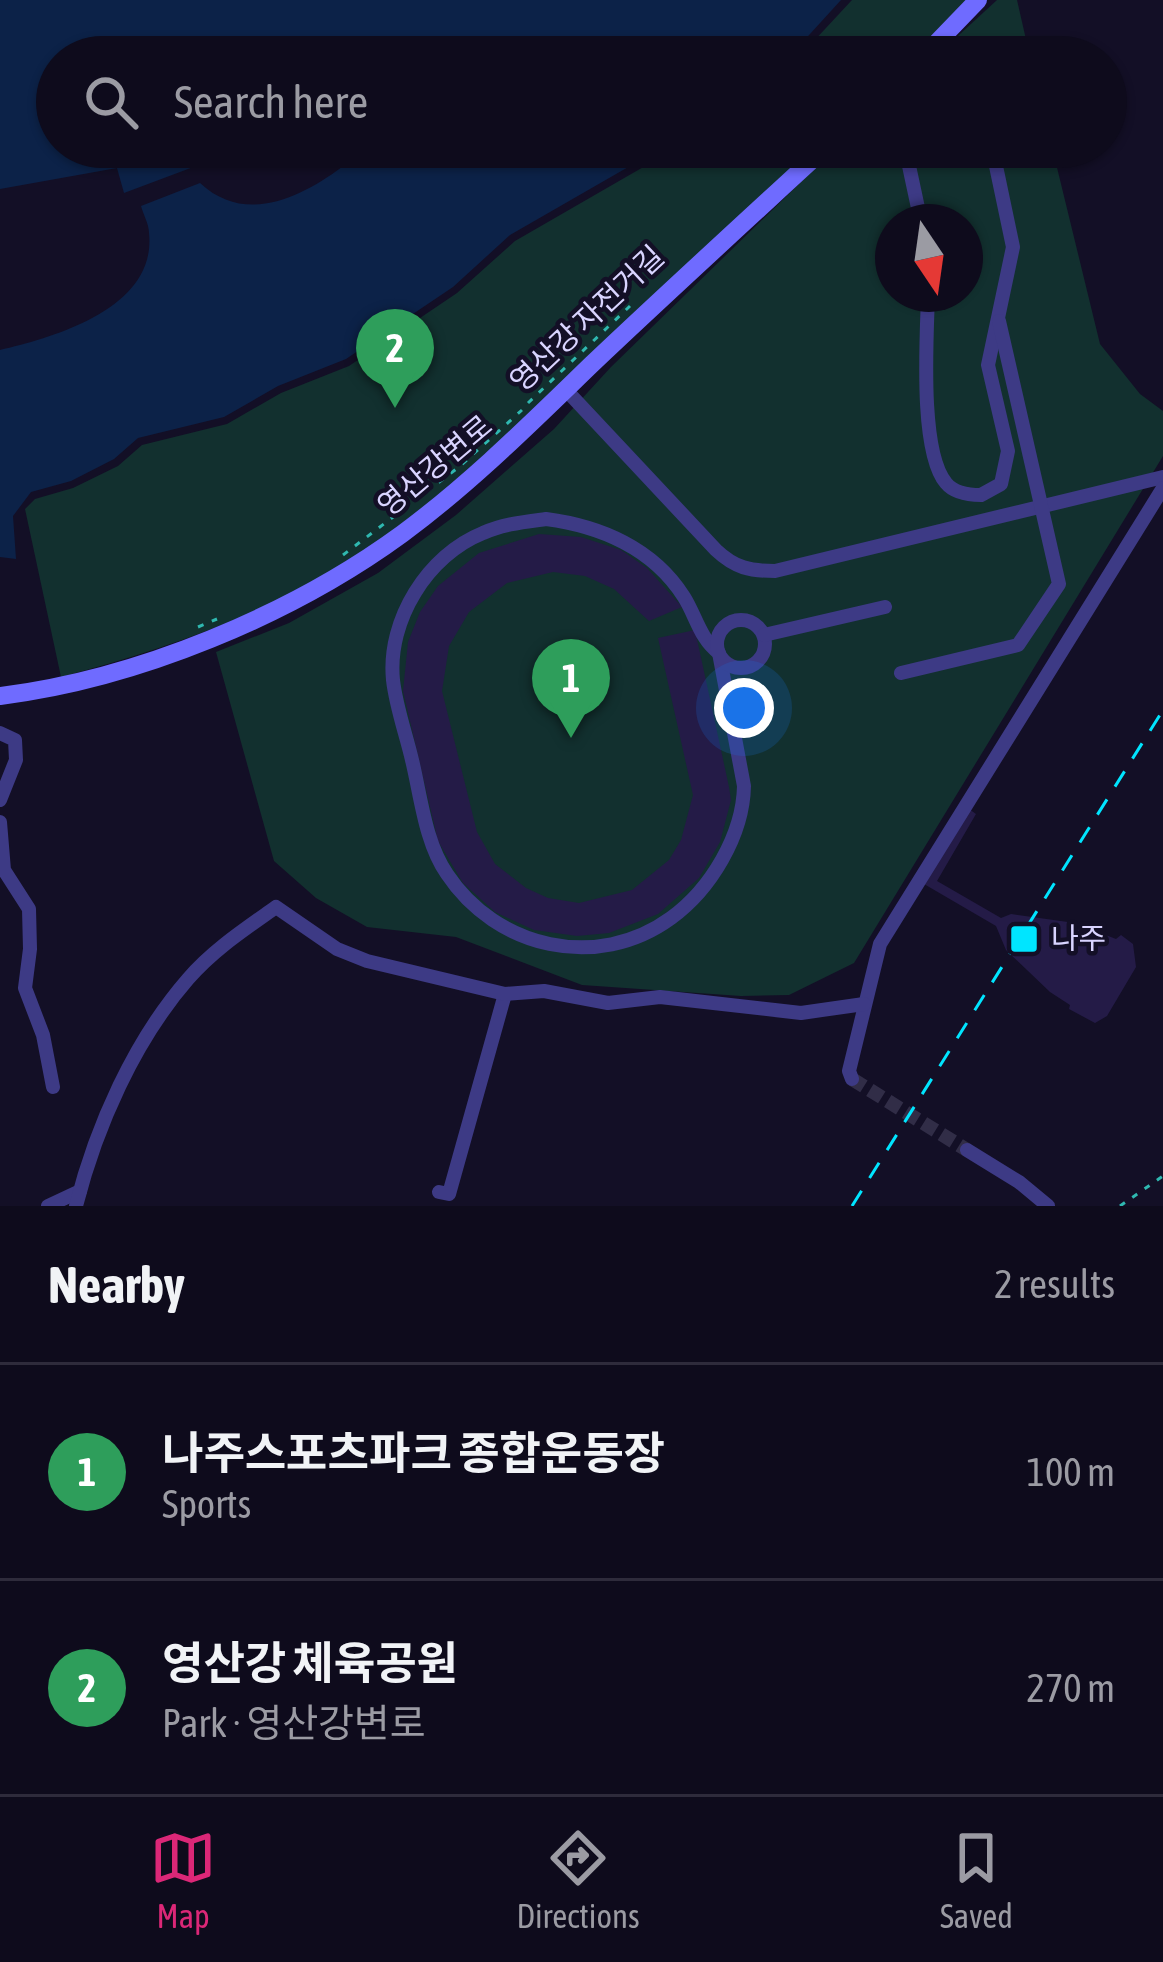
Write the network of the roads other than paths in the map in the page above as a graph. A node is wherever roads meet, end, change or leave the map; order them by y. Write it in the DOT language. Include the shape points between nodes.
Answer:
graph roads {
  1 [pos="977,0"];
  2 [pos="943,36"];
  3 [pos="804,168"];
  4 [pos="909,168"];
  5 [pos="996,168"];
  6 [pos="917,204"];
  7 [pos="928,312"];
  8 [pos="997,316"];
  9 [pos="567,392"];
  10 [pos="1163,477"];
  11 [pos="1163,488"];
  12 [pos="1043,506"];
  13 [pos="885,607"];
  14 [pos="764,635"];
  15 [pos="718,653"];
  16 [pos="901,674"];
  17 [pos="0,696"];
  18 [pos="0,733"];
  19 [pos="0,800"];
  20 [pos="0,822"];
  21 [pos="505,994"];
  22 [pos="864,1004"];
  23 [pos="852,1079"];
  24 [pos="53,1087"];
  25 [pos="967,1150"];
  26 [pos="439,1192"];
  27 [pos="78,1199"];
  28 [pos="48,1206"];
  29 [pos="1048,1206"];
  1 -- 2 [label="street"];
  3 -- 9 [label="street, 영산강변로"];
  4 -- 6 [label="street"];
  5 -- 8 [label="street" via="1013,247"];
  7 -- 8 [label="street" via="926,412 941,476 969,494 992,491 1009,463 988,365"];
  8 -- 12 [label="street"];
  9 -- 12 [label="street" via="740,568 775,571"];
  9 -- 17 [label="street, 영산강변로" via="451,496 328,583 136,664"];
  10 -- 12 [label="street"];
  11 -- 22 [label="street" via="880,944"];
  12 -- 16 [label="street" via="1059,584 1018,645"];
  13 -- 14 [label="street"];
  14 -- 15 [label="street" via="762,657 750,666 728,664"];
  14 -- 15 [label="street" via="748,620 732,621 720,631"];
  15 -- 15 [label="street" via="744,804 721,860 690,902 649,933 577,948 517,936 467,899 434,847 393,682 410,602 440,561 463,542 512,524 546,519 596,529 660,569"];
  18 -- 19 [label="street" via="16,740"];
  20 -- 24 [label="street" via="4,870 29,908 26,988"];
  21 -- 22 [label="street" via="801,1013"];
  21 -- 26 [label="street" via="449,1194"];
  21 -- 27 [label="street" via="367,961 276,907 219,949 156,1023 91,1152"];
  22 -- 23 [label="street"];
  25 -- 29 [label="street"];
  27 -- 28 [label="street"];
}
